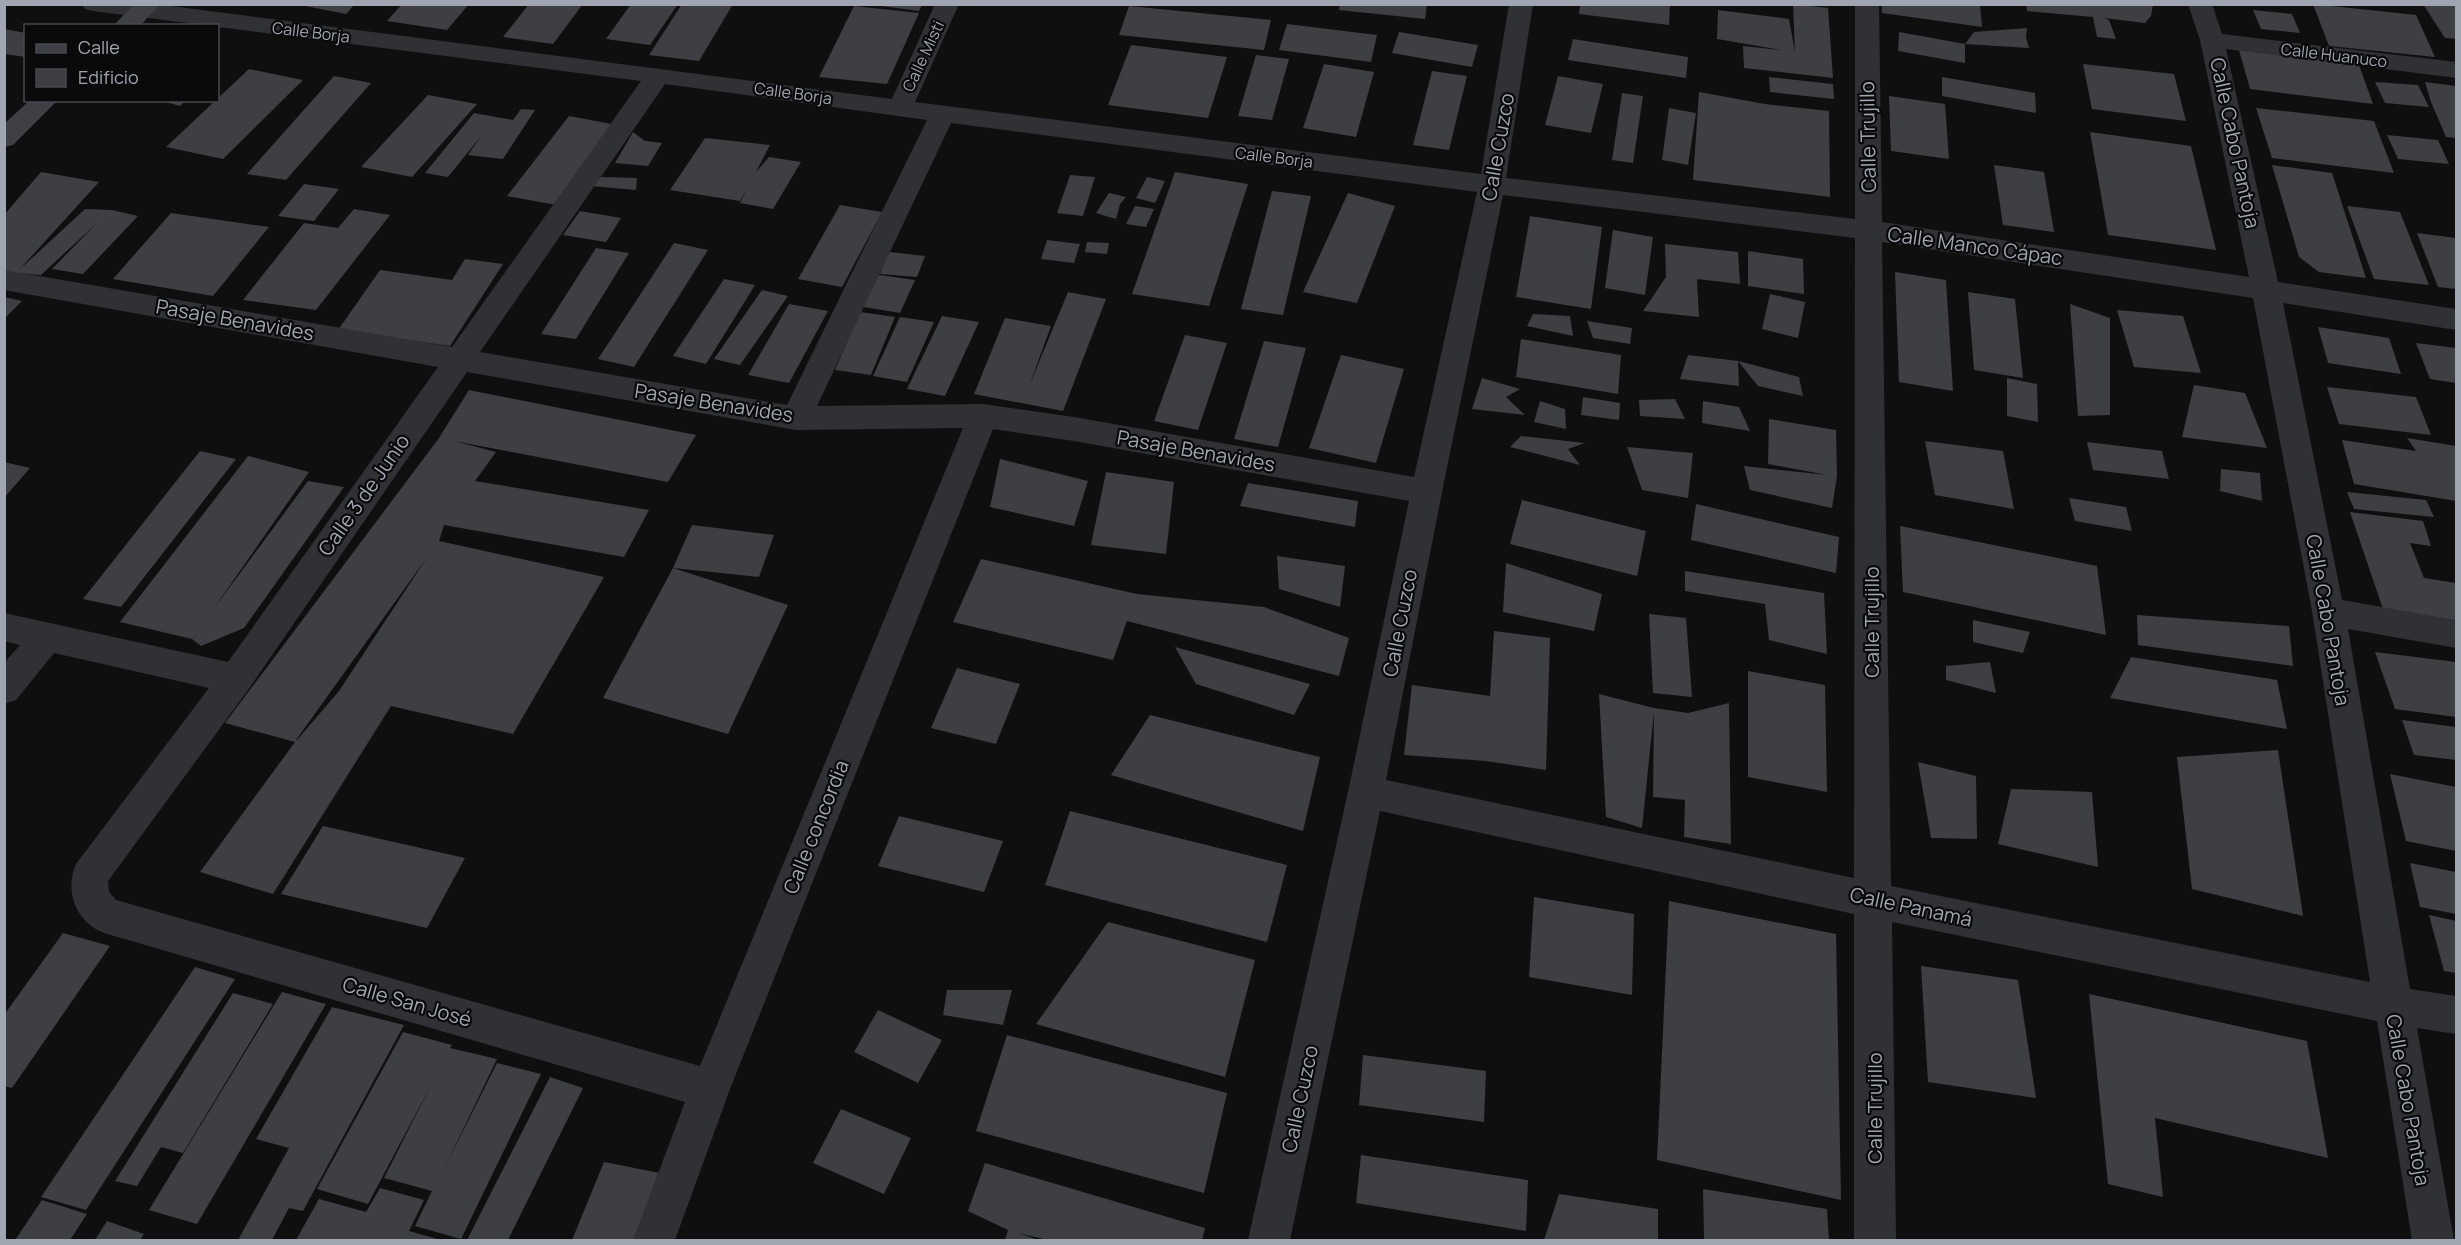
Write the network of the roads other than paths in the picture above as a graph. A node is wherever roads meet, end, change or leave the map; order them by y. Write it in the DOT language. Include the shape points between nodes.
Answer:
graph roads {
  1 [pos="93,4"];
  2 [pos="947,4"];
  3 [pos="1521,4"];
  4 [pos="1867,4"];
  5 [pos="2200,4"];
  6 [pos="138,14"];
  7 [pos="2212,40"];
  8 [pos="2457,70"];
  9 [pos="658,75"];
  10 [pos="44,102"];
  11 [pos="900,108"];
  12 [pos="943,114"];
  13 [pos="4,139"];
  14 [pos="1492,184"];
  15 [pos="1869,230"];
  16 [pos="4,280"];
  17 [pos="2267,289"];
  18 [pos="2457,319"];
  19 [pos="459,359"];
  20 [pos="983,416"];
  21 [pos="796,418"];
  22 [pos="1426,492"];
  23 [pos="2328,612"];
  24 [pos="4,627"];
  25 [pos="2457,634"];
  26 [pos="46,638"];
  27 [pos="236,679"];
  28 [pos="4,689"];
  29 [pos="1366,792"];
  30 [pos="1873,900"];
  31 [pos="104,915"];
  32 [pos="2391,1005"];
  33 [pos="2457,1015"];
  34 [pos="710,1089"];
  35 [pos="654,1240"];
  36 [pos="1269,1240"];
  37 [pos="1875,1240"];
  38 [pos="2433,1240"];
  1 -- 6 [label="street, Calle Borja"];
  2 -- 11 [label="street, Calle Misti"];
  3 -- 14 [label="street, Calle Cuzco"];
  4 -- 15 [label="street, Calle Trujillo"];
  5 -- 7 [label="street, Calle Cabo Pantoja"];
  6 -- 9 [label="street, Calle Borja"];
  7 -- 8 [label="street, Calle Huanuco"];
  7 -- 17 [label="street, Calle Cabo Pantoja"];
  9 -- 11 [label="street, Calle Borja"];
  9 -- 19 [label="street, Calle 3 de Junio"];
  10 -- 13 [label="main road"];
  11 -- 12 [label="street, Calle Borja"];
  12 -- 14 [label="street, Calle Borja"];
  12 -- 21 [label="street"];
  14 -- 15 [label="street, Calle Manco Cápac"];
  14 -- 22 [label="street, Calle Cuzco"];
  15 -- 17 [label="street, Calle Manco Cápac"];
  15 -- 30 [label="street, Calle Trujillo"];
  16 -- 19 [label="street, Pasaje Benavides"];
  17 -- 18 [label="street, Calle Manco Cápac"];
  17 -- 23 [label="street, Calle Cabo Pantoja"];
  19 -- 21 [label="street, Pasaje Benavides"];
  19 -- 27 [label="street, Calle 3 de Junio"];
  20 -- 21 [label="street, Pasaje Benavides"];
  20 -- 22 [label="street, Pasaje Benavides"];
  20 -- 34 [label="street, Calle concordia"];
  22 -- 29 [label="street, Calle Cuzco"];
  23 -- 25 [label="street"];
  23 -- 32 [label="street, Calle Cabo Pantoja"];
  24 -- 26 [label="street"];
  26 -- 27 [label="street"];
  26 -- 28 [label="street"];
  27 -- 31 [label="street, Calle 3 de Junio" via="89,876 91,898"];
  29 -- 30 [label="street, Calle Panamá"];
  29 -- 36 [label="street, Calle Cuzco"];
  30 -- 32 [label="street, Calle Panamá"];
  30 -- 37 [label="street, Calle Trujillo"];
  31 -- 34 [label="street, Calle San José"];
  32 -- 33 [label="street, Calle Panamá"];
  32 -- 38 [label="street, Calle Cabo Pantoja"];
  34 -- 35 [label="street, Calle concordia"];
}
